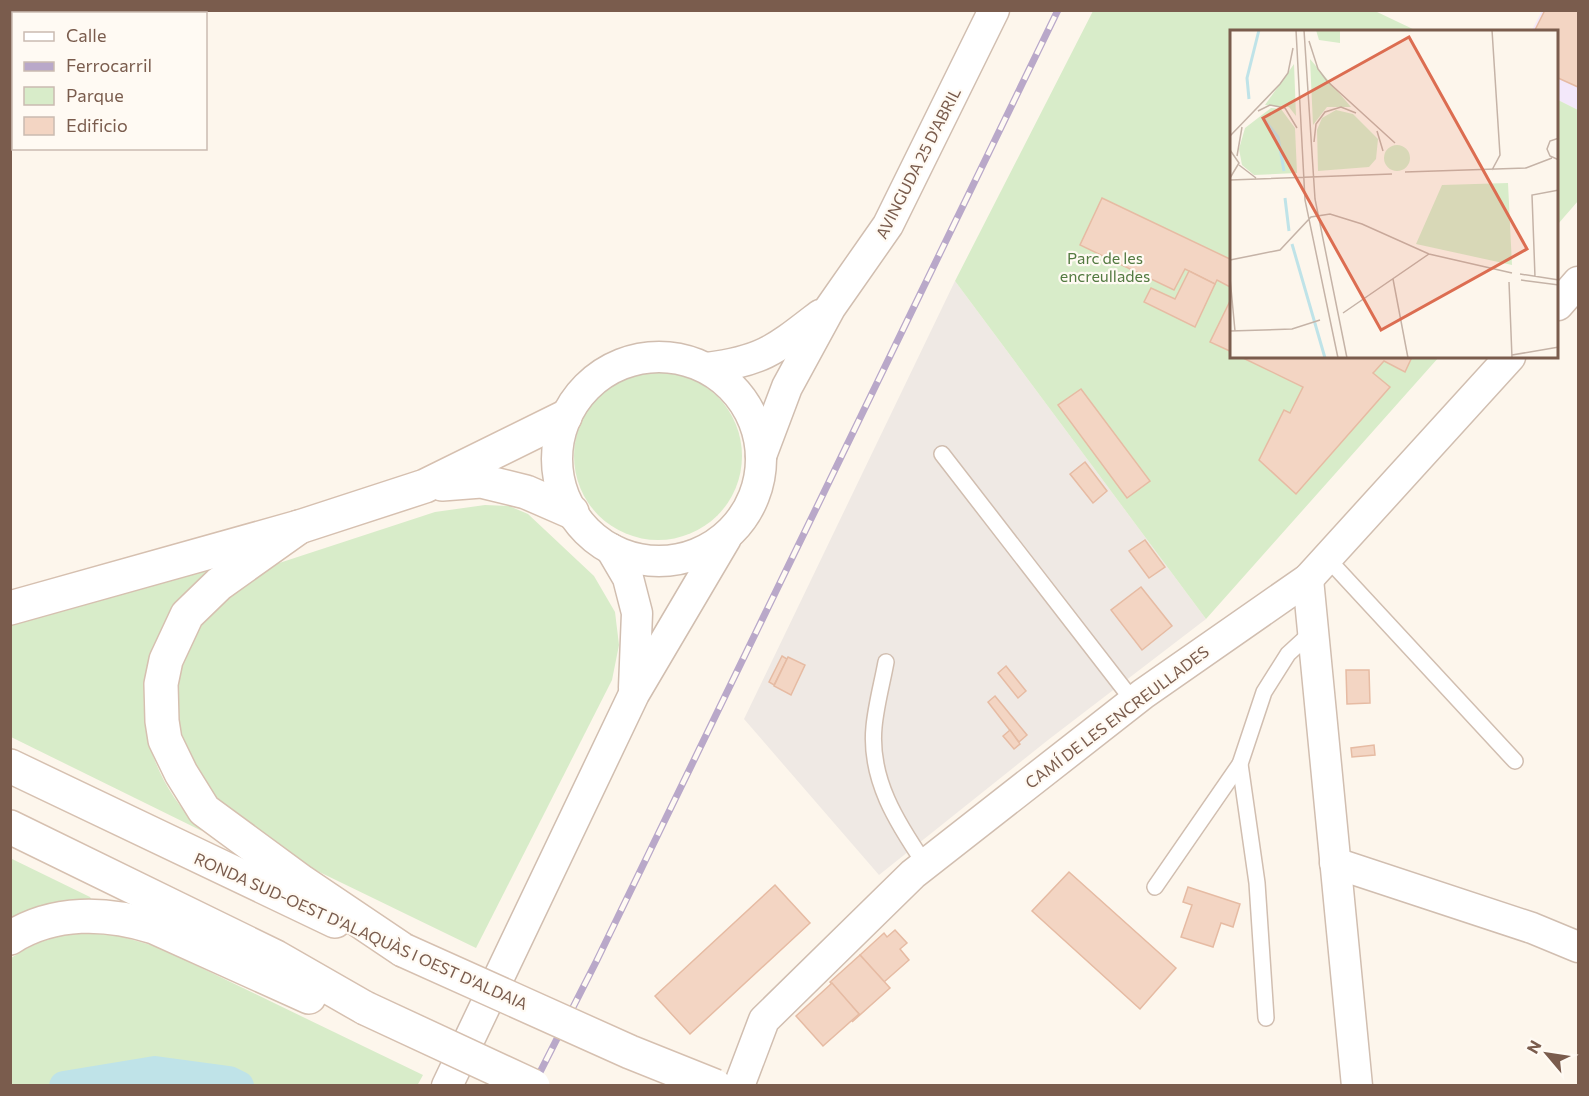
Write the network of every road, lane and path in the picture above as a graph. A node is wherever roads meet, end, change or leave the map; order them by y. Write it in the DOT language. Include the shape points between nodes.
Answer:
graph roads {
  1 [pos="994,10"];
  2 [pos="1578,282"];
  3 [pos="1559,303"];
  4 [pos="830,308"];
  5 [pos="1509,358"];
  6 [pos="707,368"];
  7 [pos="566,417"];
  8 [pos="942,454"];
  9 [pos="761,456"];
  10 [pos="425,486"];
  11 [pos="572,512"];
  12 [pos="299,527"];
  13 [pos="729,533"];
  14 [pos="611,549"];
  15 [pos="1317,568"];
  16 [pos="10,608"];
  17 [pos="1313,631"];
  18 [pos="886,662"];
  19 [pos="634,694"];
  20 [pos="1134,702"];
  21 [pos="1515,761"];
  22 [pos="1240,764"];
  23 [pos="10,766"];
  24 [pos="10,827"];
  25 [pos="1335,863"];
  26 [pos="926,864"];
  27 [pos="1155,886"];
  28 [pos="10,938"];
  29 [pos="1578,947"];
  30 [pos="403,950"];
  31 [pos="365,1008"];
  32 [pos="1266,1017"];
  33 [pos="447,1086"];
  34 [pos="533,1086"];
  35 [pos="715,1086"];
  36 [pos="739,1086"];
  37 [pos="1357,1086"];
  1 -- 4 [label="street, AVINGUDA 25 D'ABRIL" via="888,225"];
  2 -- 3 [label="street"];
  4 -- 6 [label="street, AVINGUDA 25 D'ABRIL" via="775,349 740,364"];
  4 -- 9 [label="street, AVINGUDA 25 D'ABRIL" via="787,387"];
  5 -- 15 [label="street, CAMÍ DE LES ENCREULLADES"];
  6 -- 7 [label="street" via="675,357 642,358 610,369 584,390"];
  6 -- 9 [label="street" via="729,383 746,404 757,429"];
  7 -- 10 [label="main road"];
  7 -- 11 [label="street" via="557,449 559,482"];
  8 -- 20 [label="lane"];
  9 -- 13 [label="street" via="758,484 747,510"];
  10 -- 11 [label="main road" via="481,481 526,492"];
  10 -- 12 [label="main road"];
  11 -- 14 [label="street" via="589,533"];
  12 -- 16 [label="main road"];
  12 -- 30 [label="main road" via="219,584 187,615 166,660 161,684 165,740 204,810"];
  13 -- 14 [label="street" via="703,551 673,560 641,559"];
  13 -- 19 [label="street"];
  14 -- 19 [label="street" via="628,578 638,613"];
  15 -- 17 [label="street"];
  15 -- 20 [label="street, CAMÍ DE LES ENCREULLADES"];
  15 -- 21 [label="lane"];
  17 -- 22 [label="lane" via="1288,654 1264,692"];
  17 -- 25 [label="street"];
  18 -- 26 [label="lane" via="874,728 879,778 894,819"];
  19 -- 33 [label="street"];
  20 -- 26 [label="street, CAMÍ DE LES ENCREULLADES"];
  22 -- 27 [label="lane"];
  22 -- 32 [label="lane" via="1257,883"];
  23 -- 30 [label="main road, RONDA SUD-OEST D'ALAQUÀS I OEST D'ALDAIA" via="299,907"];
  24 -- 31 [label="main road" via="276,957"];
  25 -- 29 [label="street"];
  25 -- 37 [label="street"];
  26 -- 36 [label="street, CAMÍ DE LES ENCREULLADES" via="764,1020"];
  28 -- 31 [label="main road" via="30,927 69,917 134,921 307,996"];
  30 -- 35 [label="main road, RONDA SUD-OEST D'ALAQUÀS I OEST D'ALDAIA, bridge"];
  31 -- 34 [label="main road, bridge"];
}
